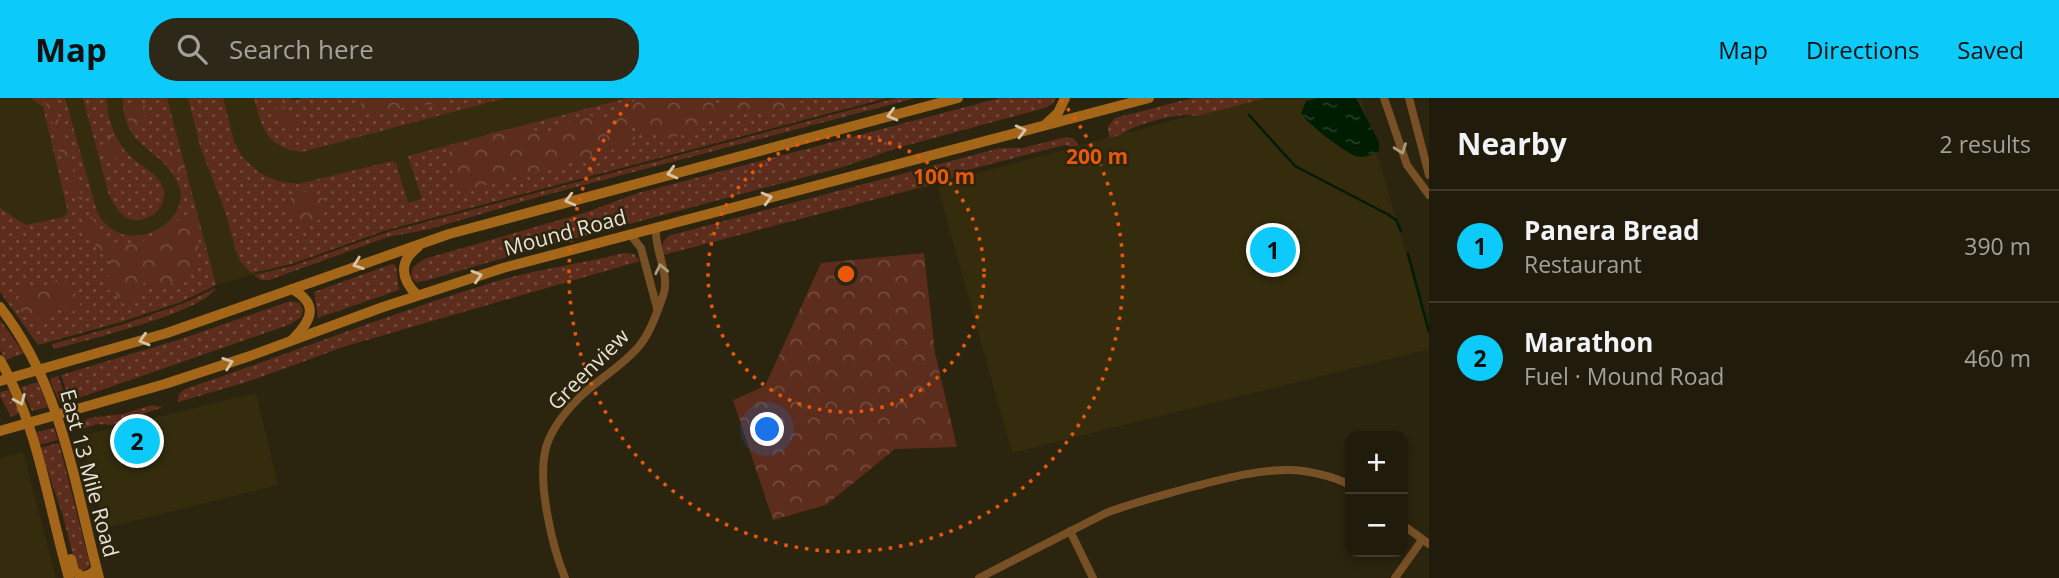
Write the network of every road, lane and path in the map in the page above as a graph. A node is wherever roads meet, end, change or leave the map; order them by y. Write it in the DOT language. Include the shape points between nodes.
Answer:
graph roads {
  1 [pos="958,98"];
  2 [pos="1065,98"];
  3 [pos="1149,98"];
  4 [pos="1384,98"];
  5 [pos="1409,98"];
  6 [pos="1044,125"];
  7 [pos="1429,175"];
  8 [pos="1429,195"];
  9 [pos="656,228"];
  10 [pos="630,234"];
  11 [pos="423,243"];
  12 [pos="292,289"];
  13 [pos="417,295"];
  14 [pos="0,307"];
  15 [pos="657,308"];
  16 [pos="291,341"];
  17 [pos="0,360"];
  18 [pos="39,370"];
  19 [pos="5,379"];
  20 [pos="57,415"];
  21 [pos="29,423"];
  22 [pos="0,431"];
  23 [pos="1345,482"];
  24 [pos="54,521"];
  25 [pos="1408,529"];
  26 [pos="1070,531"];
  27 [pos="1425,542"];
  28 [pos="98,574"];
  29 [pos="69,578"];
  30 [pos="565,578"];
  31 [pos="979,578"];
  32 [pos="1093,578"];
  33 [pos="1395,578"];
  1 -- 11 [label="main road, Mound Road, one-way"];
  2 -- 6 [label="main road" via="1058,113"];
  3 -- 6 [label="main road, Mound Road"];
  4 -- 8 [label="street, one-way" via="1407,165"];
  5 -- 7 [label="street"];
  9 -- 6 [label="main road, Mound Road, one-way"];
  9 -- 10 [label="main road, Mound Road"];
  15 -- 9 [label="street, Greenview, one-way" via="664,294"];
  13 -- 10 [label="main road, Mound Road, one-way"];
  10 -- 15 [label="street" via="641,248"];
  11 -- 12 [label="main road, Mound Road, one-way"];
  11 -- 13 [label="main road" via="407,257 403,269 405,282"];
  12 -- 16 [label="main road" via="304,297 310,309 307,322"];
  12 -- 18 [label="main road, Mound Road, one-way" via="146,340"];
  13 -- 16 [label="main road, Mound Road"];
  14 -- 18 [label="main road, East 13 Mile Road"];
  15 -- 30 [label="street, Greenview" via="641,343 581,396 559,421 545,449 542,482"];
  20 -- 16 [label="main road, Mound Road, one-way"];
  17 -- 19 [label="main road"];
  18 -- 19 [label="main road, Mound Road"];
  18 -- 20 [label="main road, East 13 Mile Road"];
  19 -- 21 [label="main road, one-way"];
  20 -- 21 [label="main road, Mound Road"];
  20 -- 28 [label="main road, East 13 Mile Road"];
  21 -- 22 [label="main road, Mound Road"];
  21 -- 24 [label="main road"];
  23 -- 26 [label="street" via="1292,470 1264,471 1127,505"];
  24 -- 28 [label="main road" via="61,524 74,571"];
  24 -- 29 [label="main road"];
  25 -- 27 [label="street"];
  26 -- 31 [label="street"];
  26 -- 32 [label="street"];
  27 -- 33 [label="street"];
}
